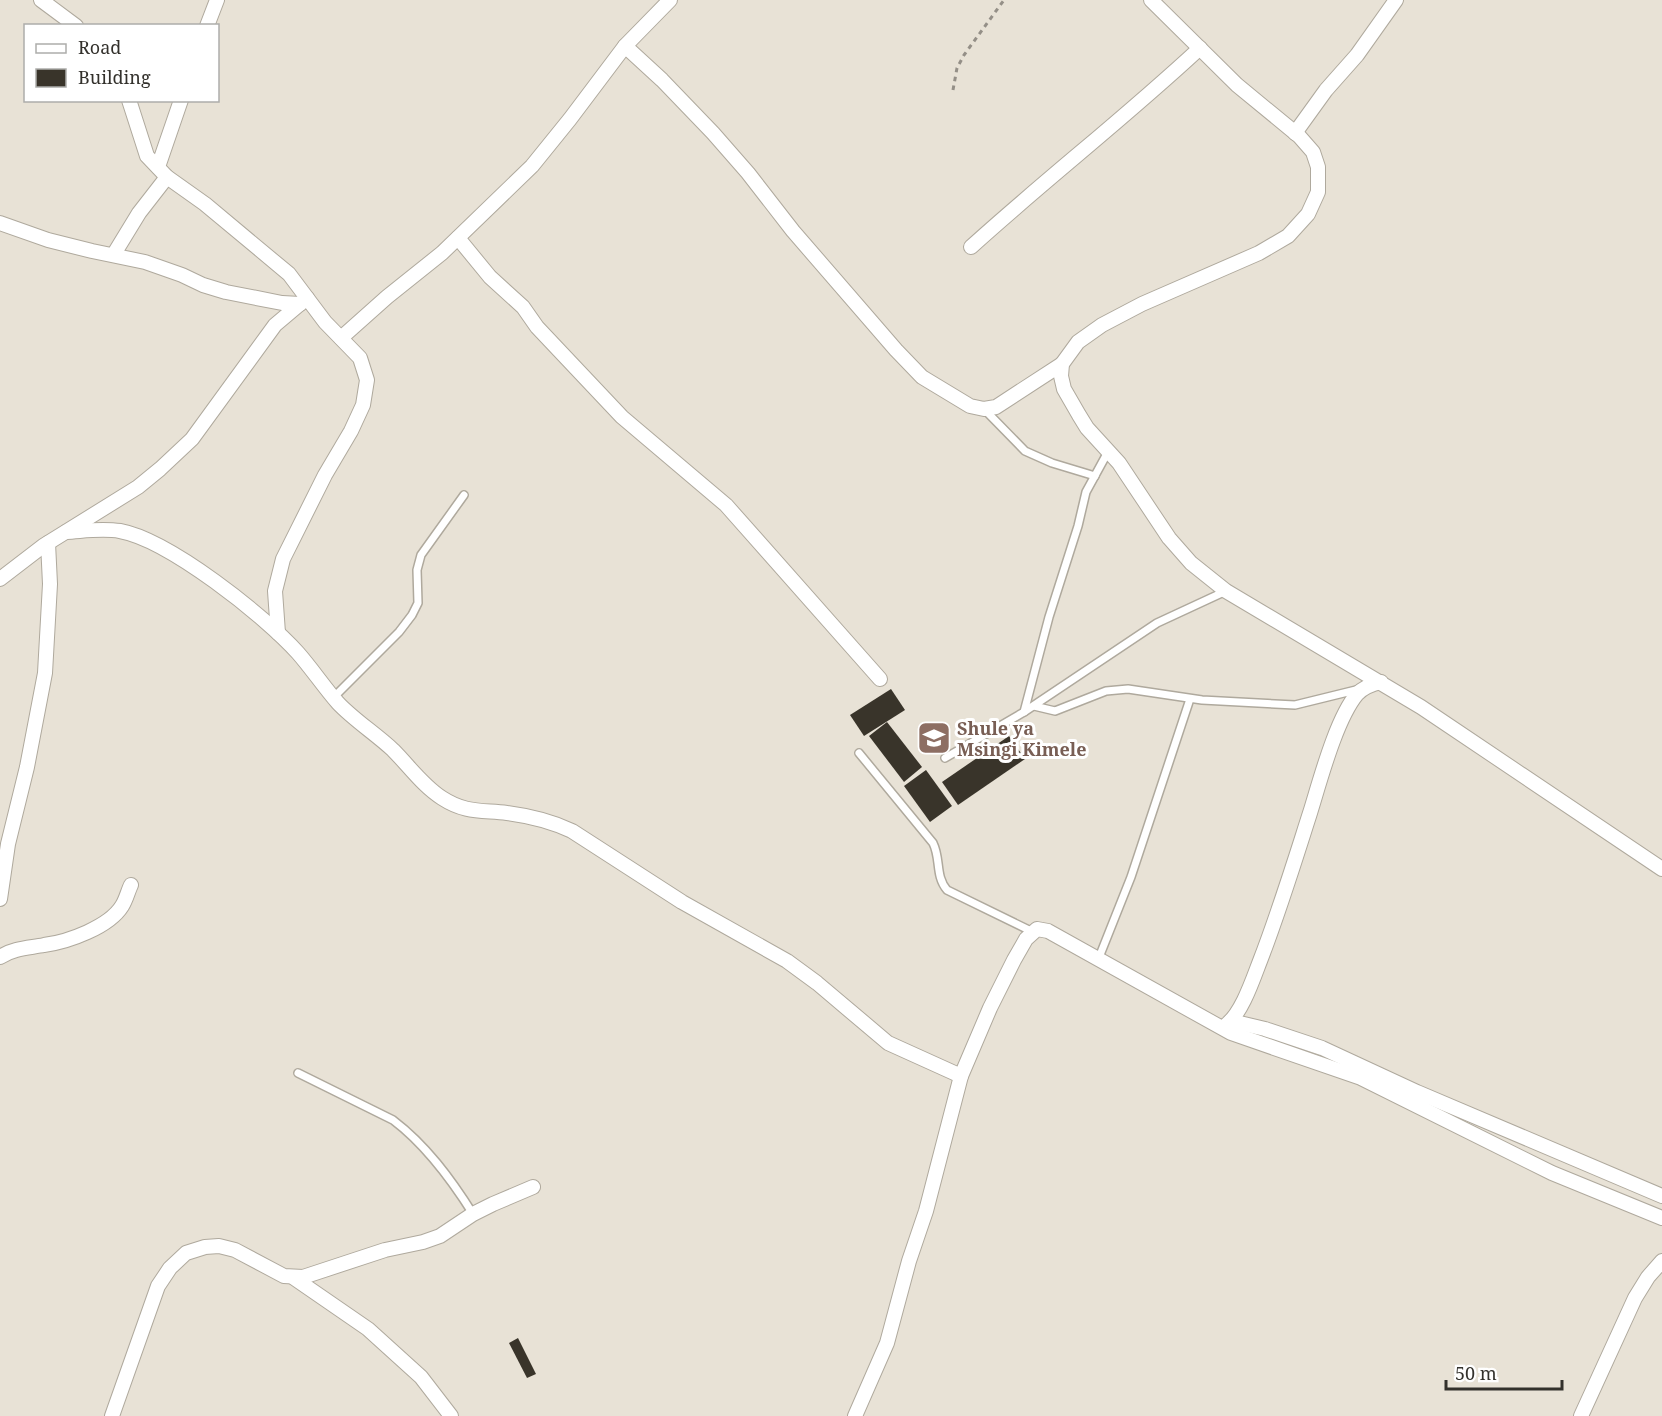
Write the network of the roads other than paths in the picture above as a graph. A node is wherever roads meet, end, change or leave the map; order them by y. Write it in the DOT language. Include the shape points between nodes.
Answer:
graph roads {
  1 [pos="41,0"];
  2 [pos="217,0"];
  3 [pos="670,0"];
  4 [pos="1150,0"];
  5 [pos="1396,0"];
  6 [pos="73,24"];
  7 [pos="208,24"];
  8 [pos="625,46"];
  9 [pos="1200,48"];
  10 [pos="130,102"];
  11 [pos="180,102"];
  12 [pos="1295,133"];
  13 [pos="162,172"];
  14 [pos="0,223"];
  15 [pos="458,238"];
  16 [pos="971,247"];
  17 [pos="114,254"];
  18 [pos="304,301"];
  19 [pos="341,338"];
  20 [pos="1062,364"];
  21 [pos="984,409"];
  22 [pos="1109,450"];
  23 [pos="1095,476"];
  24 [pos="464,495"];
  25 [pos="66,532"];
  26 [pos="48,543"];
  27 [pos="0,579"];
  28 [pos="1226,591"];
  29 [pos="278,633"];
  30 [pos="880,679"];
  31 [pos="1381,682"];
  32 [pos="1365,688"];
  33 [pos="334,697"];
  34 [pos="1190,699"];
  35 [pos="1034,706"];
  36 [pos="1024,712"];
  37 [pos="859,753"];
  38 [pos="945,758"];
  39 [pos="1662,869"];
  40 [pos="130,885"];
  41 [pos="0,899"];
  42 [pos="1033,932"];
  43 [pos="0,957"];
  44 [pos="1098,960"];
  45 [pos="1227,1025"];
  46 [pos="298,1073"];
  47 [pos="961,1076"];
  48 [pos="533,1187"];
  49 [pos="1662,1197"];
  50 [pos="473,1214"];
  51 [pos="1662,1218"];
  52 [pos="1662,1261"];
  53 [pos="294,1278"];
  54 [pos="112,1416"];
  55 [pos="451,1416"];
  56 [pos="855,1416"];
  57 [pos="1581,1416"];
  1 -- 6 [label="street"];
  2 -- 7 [label="street"];
  3 -- 8 [label="street"];
  4 -- 9 [label="street"];
  5 -- 12 [label="street"];
  8 -- 15 [label="street" via="532,166"];
  8 -- 21 [label="street" via="734,157 909,364 952,397"];
  9 -- 12 [label="street"];
  9 -- 16 [label="street"];
  10 -- 13 [label="street" via="147,156"];
  11 -- 13 [label="street"];
  12 -- 20 [label="street" via="1312,152 1318,167 1318,192 1308,214 1288,236 1102,325 1078,342"];
  13 -- 17 [label="street"];
  13 -- 18 [label="street" via="289,274"];
  14 -- 17 [label="street" via="70,246"];
  15 -- 19 [label="street"];
  15 -- 30 [label="street" via="622,417 726,505"];
  17 -- 18 [label="street" via="160,266 226,292 273,301"];
  18 -- 19 [label="street"];
  18 -- 25 [label="street" via="275,325 192,440 138,488"];
  19 -- 29 [label="street" via="360,358 367,380 363,405 283,559 275,591"];
  20 -- 21 [label="street" via="996,407"];
  20 -- 22 [label="street" via="1064,389 1087,428"];
  21 -- 23 [label="lane" via="1025,451"];
  22 -- 23 [label="lane"];
  22 -- 28 [label="street" via="1168,538"];
  23 -- 36 [label="lane" via="1086,492"];
  24 -- 33 [label="lane" via="420,555 418,603 412,615"];
  25 -- 26 [label="street"];
  25 -- 29 [label="street" via="122,531 160,547 192,566"];
  26 -- 27 [label="street"];
  26 -- 41 [label="street" via="45,673"];
  28 -- 31 [label="street"];
  28 -- 35 [label="lane" via="1157,623"];
  29 -- 33 [label="street"];
  31 -- 32 [label="street"];
  31 -- 39 [label="street"];
  32 -- 34 [label="lane" via="1295,705"];
  32 -- 45 [label="street" via="1351,703 1325,762 1272,930 1237,1014"];
  33 -- 47 [label="street" via="441,797 472,812 539,818 572,831 673,896 787,961 888,1043"];
  34 -- 35 [label="lane" via="1117,690 1056,711"];
  34 -- 44 [label="lane" via="1131,877"];
  35 -- 36 [label="lane"];
  36 -- 38 [label="lane"];
  37 -- 42 [label="lane" via="933,843 939,861 938,874 947,890"];
  40 -- 43 [label="street" via="122,907 105,922 70,939 24,947"];
  42 -- 44 [label="street" via="1048,931"];
  42 -- 47 [label="street" via="990,1008"];
  44 -- 45 [label="street"];
  45 -- 49 [label="street" via="1265,1029 1322,1048"];
  45 -- 51 [label="street" via="1361,1078 1552,1173"];
  46 -- 50 [label="lane" via="404,1128 440,1165"];
  47 -- 56 [label="street" via="887,1343"];
  48 -- 50 [label="street"];
  50 -- 53 [label="street" via="423,1242"];
  52 -- 57 [label="street" via="1635,1298"];
  53 -- 54 [label="street" via="219,1246 186,1253 158,1286"];
  53 -- 55 [label="street" via="368,1329 421,1377"];
}
